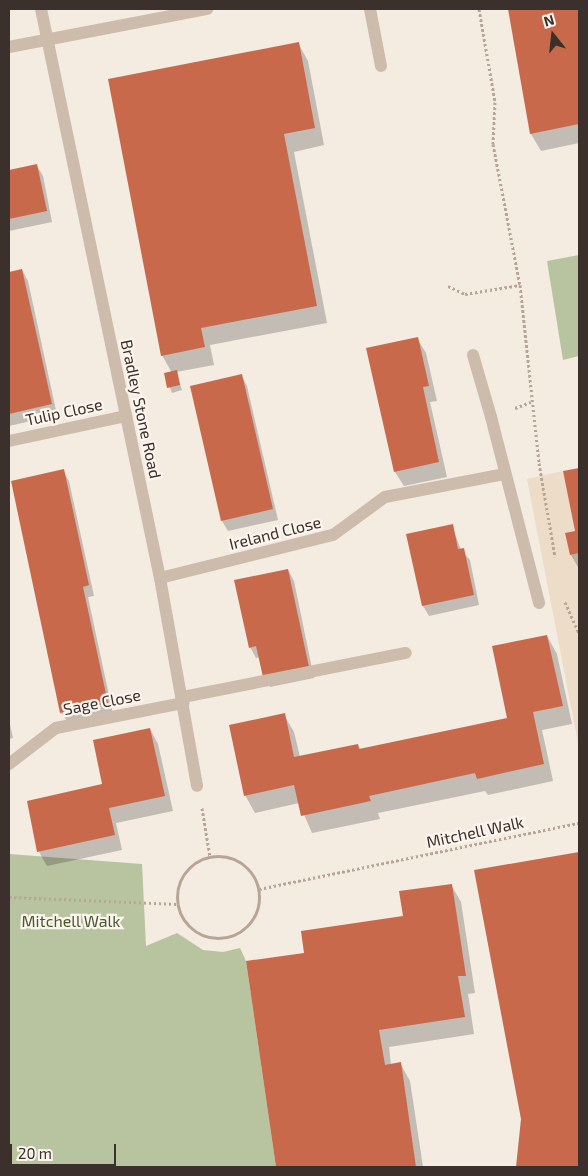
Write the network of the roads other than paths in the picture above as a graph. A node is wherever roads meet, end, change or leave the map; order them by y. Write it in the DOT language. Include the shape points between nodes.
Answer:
graph roads {
  1 [pos="41,9"];
  2 [pos="207,9"];
  3 [pos="370,9"];
  4 [pos="47,39"];
  5 [pos="9,47"];
  6 [pos="381,66"];
  7 [pos="473,355"];
  8 [pos="126,416"];
  9 [pos="9,441"];
  10 [pos="504,474"];
  11 [pos="160,578"];
  12 [pos="539,603"];
  13 [pos="406,653"];
  14 [pos="184,700"];
  15 [pos="9,764"];
  16 [pos="197,786"];
  1 -- 4 [label="street, Bradley Stone Road"];
  2 -- 4 [label="street"];
  3 -- 6 [label="street"];
  4 -- 5 [label="street"];
  4 -- 8 [label="street, Bradley Stone Road"];
  7 -- 10 [label="street"];
  8 -- 9 [label="street, Tulip Close"];
  8 -- 11 [label="street, Bradley Stone Road"];
  10 -- 11 [label="street, Ireland Close" via="385,497 333,535"];
  10 -- 12 [label="street"];
  11 -- 14 [label="street, Bradley Stone Road"];
  13 -- 14 [label="street, Sage Close"];
  14 -- 15 [label="street, Sage Close" via="56,728"];
  14 -- 16 [label="street, Bradley Stone Road"];
}
